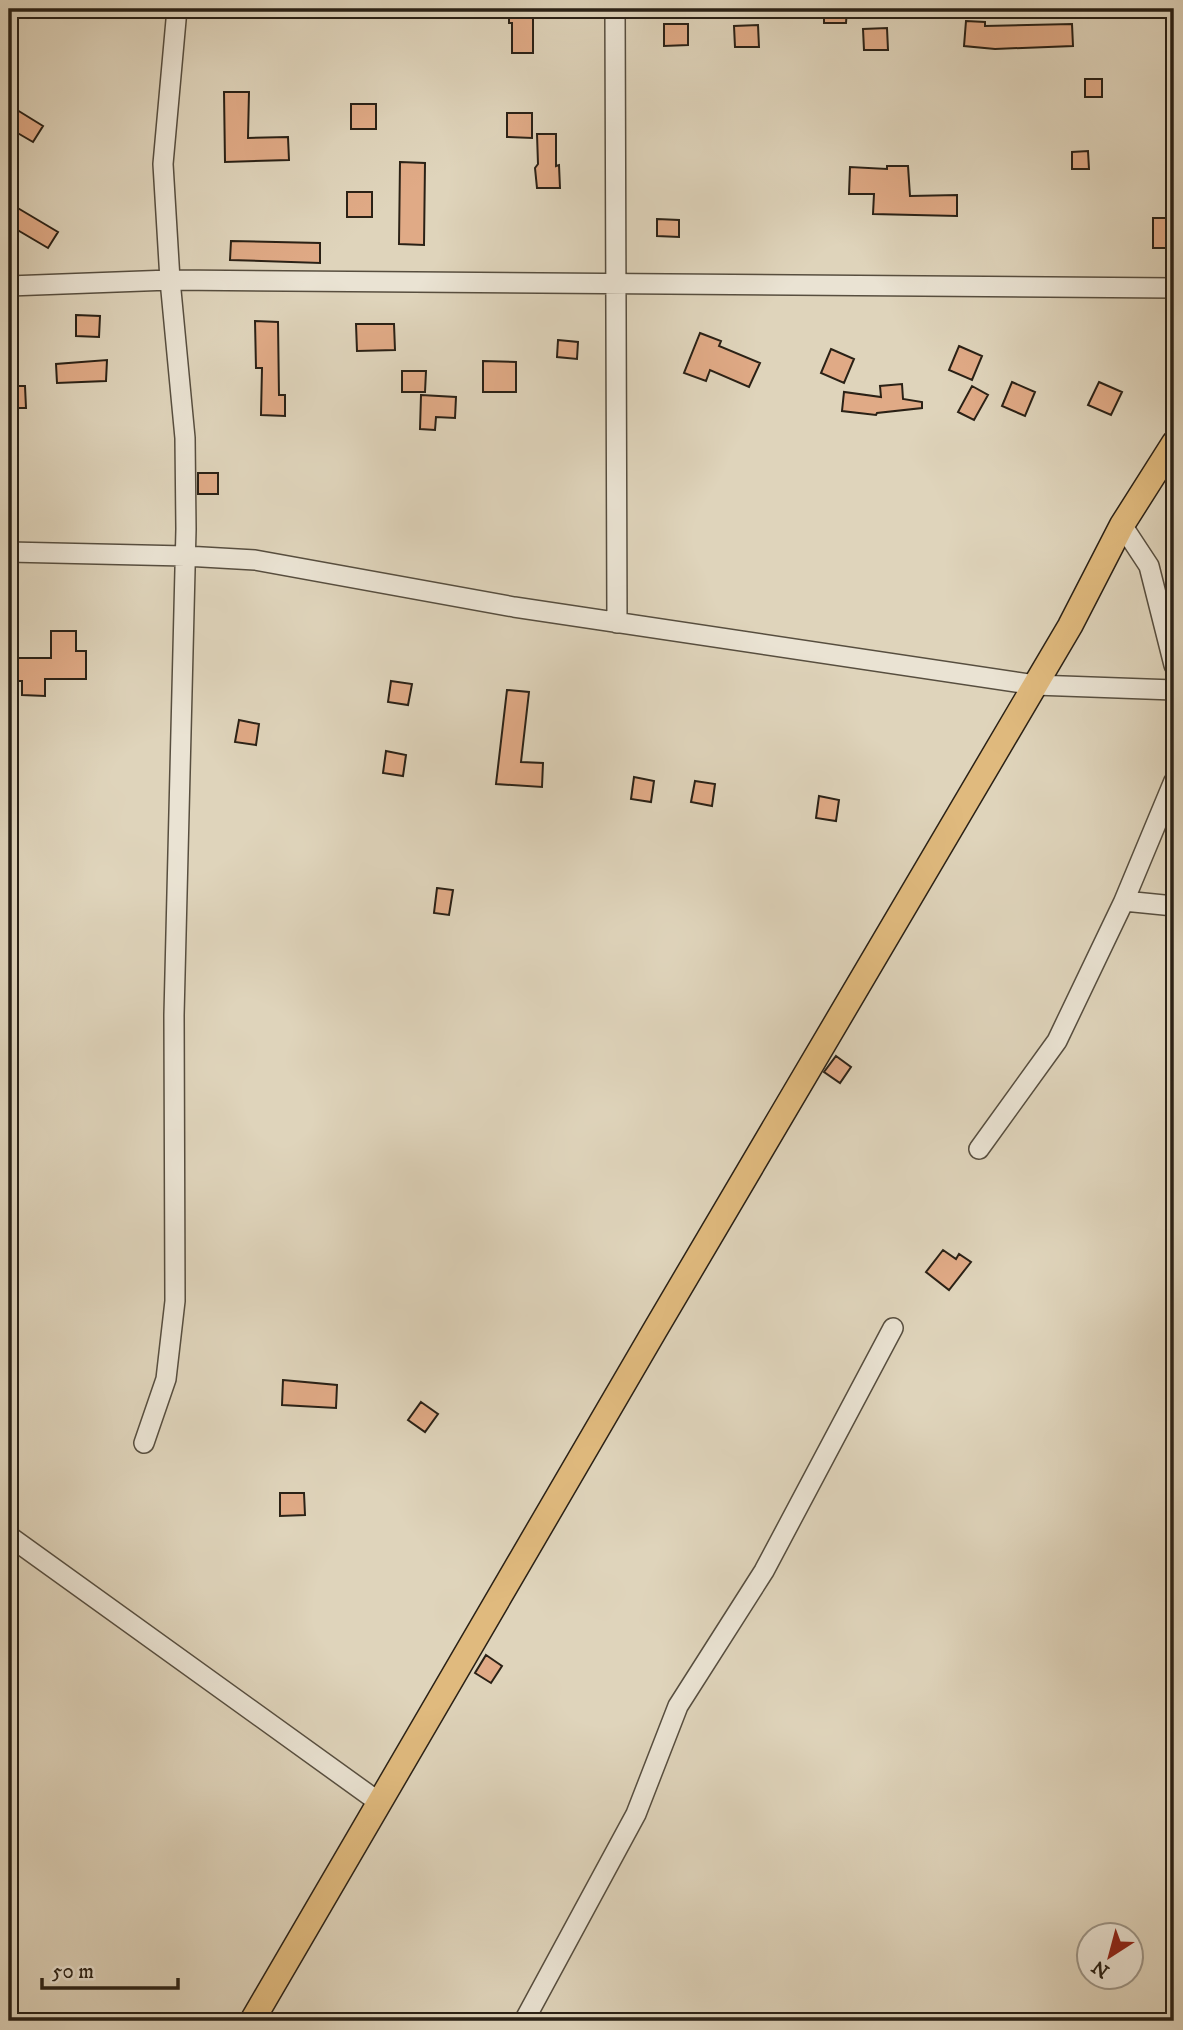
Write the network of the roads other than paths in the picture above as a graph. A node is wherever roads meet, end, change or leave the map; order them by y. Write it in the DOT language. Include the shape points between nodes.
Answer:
graph roads {
  1 [pos="177,9"];
  2 [pos="615,9"];
  3 [pos="170,280"];
  4 [pos="615,283"];
  5 [pos="9,286"];
  6 [pos="1174,288"];
  7 [pos="1174,443"];
  8 [pos="1122,525"];
  9 [pos="9,552"];
  10 [pos="185,556"];
  11 [pos="617,623"];
  12 [pos="1174,664"];
  13 [pos="1035,685"];
  14 [pos="1174,690"];
  15 [pos="1174,781"];
  16 [pos="1124,901"];
  17 [pos="1174,906"];
  18 [pos="979,1149"];
  19 [pos="893,1328"];
  20 [pos="144,1443"];
  21 [pos="9,1536"];
  22 [pos="380,1803"];
  23 [pos="252,2021"];
  24 [pos="524,2021"];
  1 -- 3 [label="street" via="163,164"];
  2 -- 4 [label="street"];
  3 -- 4 [label="street"];
  3 -- 5 [label="street"];
  3 -- 10 [label="street" via="185,438"];
  4 -- 6 [label="street"];
  4 -- 11 [label="street"];
  7 -- 8 [label="main road"];
  8 -- 12 [label="street" via="1149,566"];
  8 -- 13 [label="main road"];
  9 -- 10 [label="street"];
  10 -- 11 [label="street" via="255,560"];
  10 -- 20 [label="street" via="174,1015 175,1301 166,1379"];
  11 -- 13 [label="street"];
  13 -- 14 [label="street"];
  13 -- 22 [label="main road"];
  15 -- 16 [label="street"];
  16 -- 17 [label="street"];
  16 -- 18 [label="street" via="1056,1041"];
  19 -- 24 [label="street" via="764,1571 678,1706 636,1814"];
  21 -- 22 [label="street"];
  22 -- 23 [label="main road"];
}
